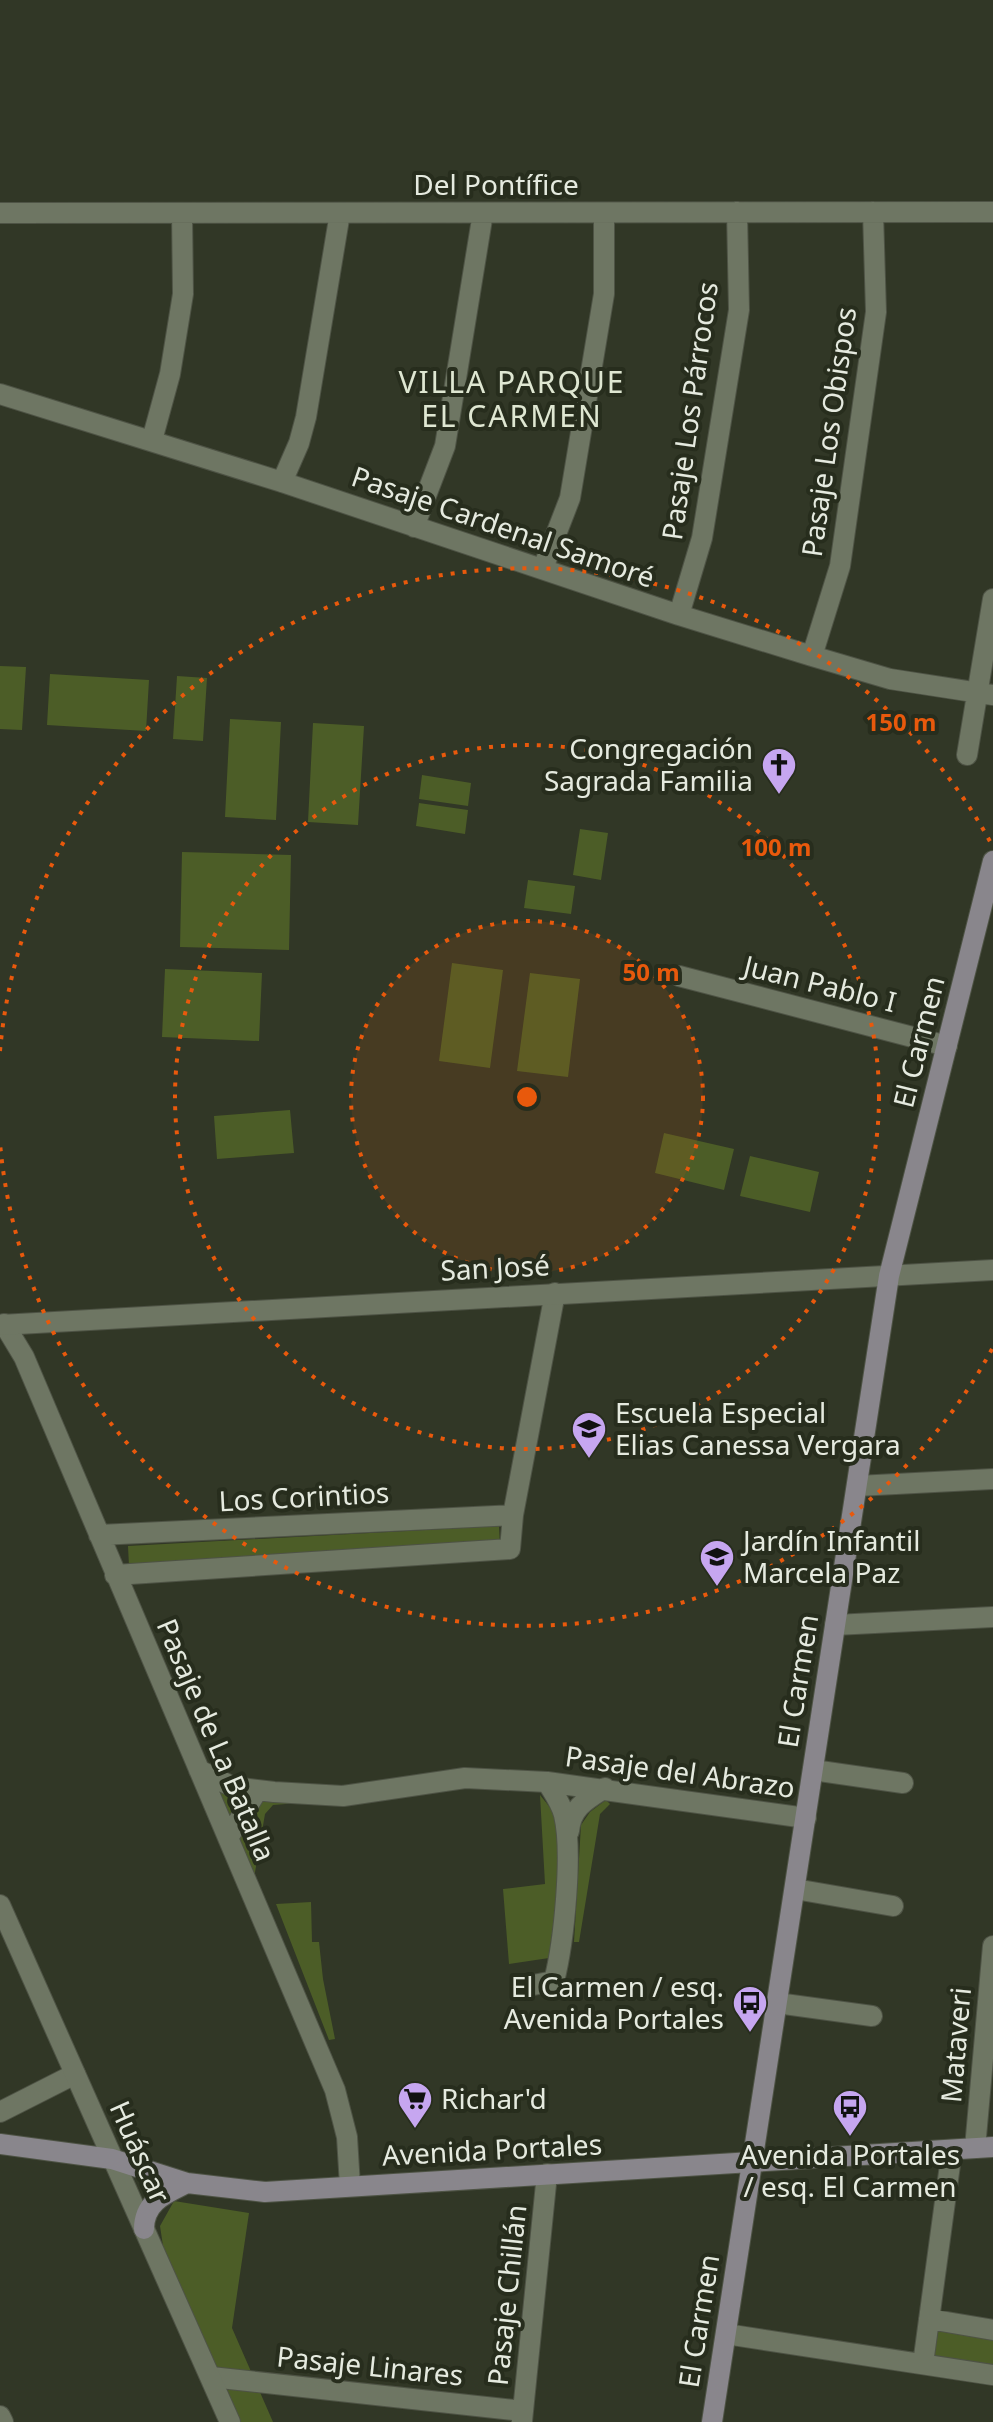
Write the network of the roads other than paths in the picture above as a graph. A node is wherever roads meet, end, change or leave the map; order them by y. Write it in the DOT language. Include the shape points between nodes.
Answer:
graph roads {
  1 [pos="737,212"];
  2 [pos="873,212"];
  3 [pos="993,212"];
  4 [pos="0,213"];
  5 [pos="182,213"];
  6 [pos="340,213"];
  7 [pos="483,213"];
  8 [pos="604,213"];
  9 [pos="0,394"];
  10 [pos="152,440"];
  11 [pos="282,482"];
  12 [pos="414,527"];
  13 [pos="543,568"];
  14 [pos="993,599"];
  15 [pos="679,615"];
  16 [pos="812,656"];
  17 [pos="985,694"];
  18 [pos="967,755"];
  19 [pos="993,861"];
  20 [pos="679,976"];
  21 [pos="947,1046"];
  22 [pos="993,1270"];
  23 [pos="889,1276"];
  24 [pos="555,1293"];
  25 [pos="2,1324"];
  26 [pos="993,1479"];
  27 [pos="857,1486"];
  28 [pos="513,1515"];
  29 [pos="99,1535"];
  30 [pos="115,1575"];
  31 [pos="993,1617"];
  32 [pos="835,1625"];
  33 [pos="199,1770"];
  34 [pos="813,1770"];
  35 [pos="547,1782"];
  36 [pos="903,1783"];
  37 [pos="605,1788"];
  38 [pos="257,1791"];
  39 [pos="806,1818"];
  40 [pos="228,1838"];
  41 [pos="568,1841"];
  42 [pos="795,1889"];
  43 [pos="0,1905"];
  44 [pos="893,1906"];
  45 [pos="993,1954"];
  46 [pos="528,1986"];
  47 [pos="777,2003"];
  48 [pos="872,2016"];
  49 [pos="75,2074"];
  50 [pos="0,2112"];
  51 [pos="0,2144"];
  52 [pos="984,2148"];
  53 [pos="952,2150"];
  54 [pos="112,2159"];
  55 [pos="753,2162"];
  56 [pos="547,2174"];
  57 [pos="187,2183"];
  58 [pos="350,2186"];
  59 [pos="144,2229"];
  60 [pos="929,2319"];
  61 [pos="993,2330"];
  62 [pos="726,2334"];
  63 [pos="923,2364"];
  64 [pos="993,2375"];
  65 [pos="211,2377"];
  66 [pos="0,2416"];
  67 [pos="523,2416"];
  68 [pos="3,2422"];
  69 [pos="230,2422"];
  70 [pos="712,2422"];
  1 -- 2 [label="street, Del Pontífice"];
  1 -- 8 [label="street, Del Pontífice"];
  1 -- 15 [label="street, Pasaje Los Párrocos" via="739,310 702,538"];
  2 -- 3 [label="street, Del Pontífice"];
  2 -- 16 [label="street, Pasaje Los Obispos" via="876,312 840,566"];
  4 -- 5 [label="street, Del Pontífice"];
  5 -- 6 [label="street, Del Pontífice"];
  5 -- 10 [label="street" via="183,294"];
  6 -- 7 [label="street, Del Pontífice"];
  6 -- 11 [label="street" via="306,417"];
  7 -- 8 [label="street, Del Pontífice"];
  7 -- 12 [label="street" via="445,446"];
  8 -- 13 [label="street" via="604,294 570,498"];
  9 -- 10 [label="street, Pasaje Cardenal Samoré"];
  10 -- 11 [label="street, Pasaje Cardenal Samoré"];
  11 -- 12 [label="street, Pasaje Cardenal Samoré"];
  12 -- 13 [label="street, Pasaje Cardenal Samoré"];
  13 -- 15 [label="street, Pasaje Cardenal Samoré"];
  14 -- 17 [label="street"];
  15 -- 16 [label="street, Pasaje Cardenal Samoré"];
  16 -- 17 [label="street, Pasaje Cardenal Samoré" via="890,679"];
  17 -- 18 [label="street"];
  19 -- 21 [label="main road, El Carmen"];
  20 -- 21 [label="street, Juan Pablo I"];
  21 -- 23 [label="main road, El Carmen"];
  22 -- 23 [label="street, San José"];
  23 -- 24 [label="street, San José"];
  23 -- 27 [label="main road, El Carmen"];
  24 -- 25 [label="street, San José"];
  24 -- 28 [label="street"];
  25 -- 29 [label="street, Pasaje de La Batalla" via="24,1357"];
  26 -- 27 [label="street"];
  27 -- 32 [label="main road, El Carmen"];
  28 -- 29 [label="street, Los Corintios"];
  28 -- 30 [label="street" via="510,1549"];
  29 -- 30 [label="street, Pasaje de La Batalla"];
  30 -- 33 [label="street, Pasaje de La Batalla"];
  31 -- 32 [label="street"];
  32 -- 34 [label="main road, El Carmen"];
  33 -- 38 [label="street, Pasaje del Abrazo" via="233,1787"];
  33 -- 40 [label="street, Pasaje de La Batalla"];
  34 -- 36 [label="street"];
  34 -- 39 [label="main road, El Carmen"];
  35 -- 37 [label="street, Pasaje del Abrazo"];
  35 -- 38 [label="street, Pasaje del Abrazo" via="465,1778 343,1796"];
  35 -- 41 [label="street, Pasaje del Abrazo" via="563,1811"];
  37 -- 39 [label="street, Pasaje del Abrazo"];
  37 -- 41 [label="street" via="578,1806"];
  38 -- 40 [label="street"];
  39 -- 42 [label="main road, El Carmen"];
  40 -- 58 [label="street, Pasaje de La Batalla" via="340,2105"];
  41 -- 46 [label="street, Pasaje del Abrazo" via="554,1981"];
  42 -- 44 [label="street"];
  42 -- 47 [label="main road, El Carmen"];
  43 -- 49 [label="street, Huáscar"];
  45 -- 52 [label="street, Mataveri"];
  47 -- 48 [label="street"];
  47 -- 55 [label="main road, El Carmen"];
  49 -- 50 [label="street"];
  49 -- 54 [label="street, Huáscar"];
  51 -- 54 [label="main road, Avenida Portales"];
  52 -- 53 [label="main road, Avenida Portales"];
  53 -- 55 [label="main road, Avenida Portales"];
  53 -- 60 [label="street"];
  54 -- 57 [label="main road, Avenida Portales"];
  54 -- 59 [label="street, Huáscar"];
  55 -- 56 [label="main road, Avenida Portales"];
  55 -- 62 [label="main road, El Carmen"];
  56 -- 58 [label="main road, Avenida Portales"];
  56 -- 67 [label="street, Pasaje Chillán"];
  57 -- 58 [label="main road, Avenida Portales" via="265,2192"];
  57 -- 59 [label="main road" via="154,2202"];
  59 -- 65 [label="street, Huáscar"];
  60 -- 61 [label="street"];
  60 -- 63 [label="street"];
  62 -- 63 [label="street"];
  62 -- 70 [label="main road, El Carmen"];
  63 -- 64 [label="street"];
  65 -- 67 [label="street, Pasaje Linares"];
  65 -- 69 [label="street, Huáscar"];
  66 -- 68 [label="street"];
}
